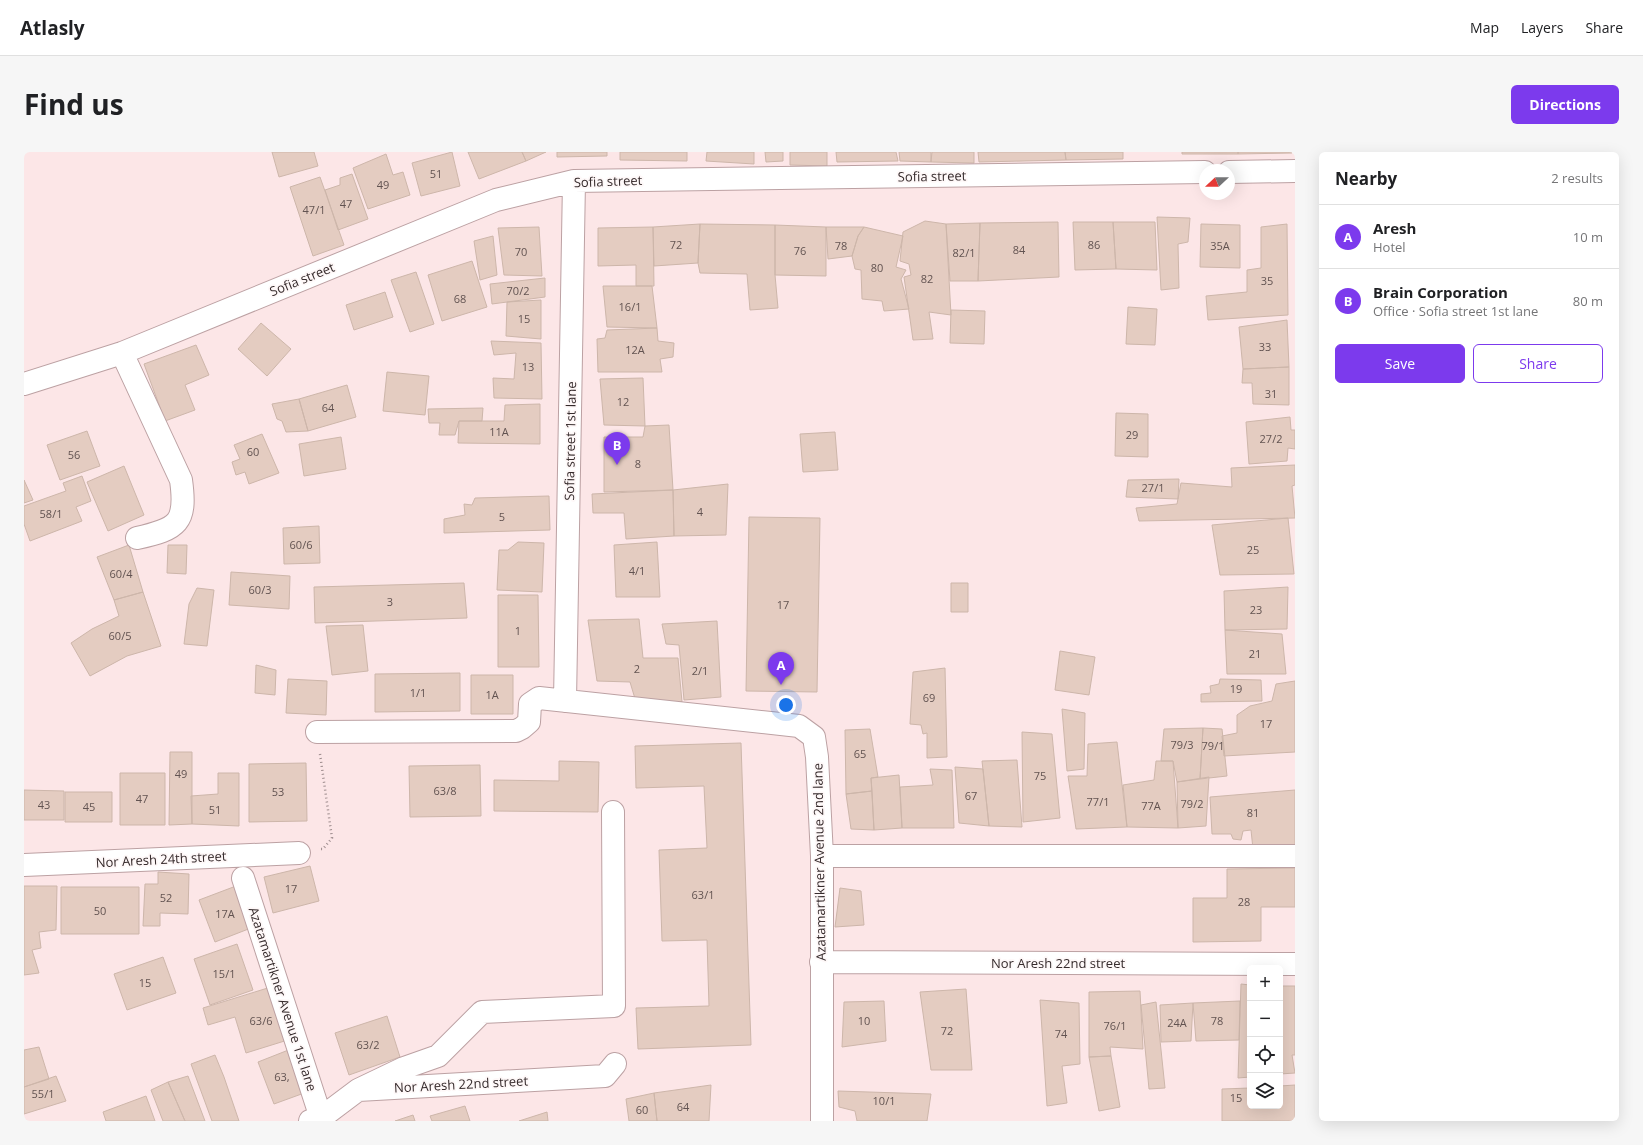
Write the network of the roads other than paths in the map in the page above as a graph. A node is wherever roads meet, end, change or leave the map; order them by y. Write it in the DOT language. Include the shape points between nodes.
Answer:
graph roads {
  1 [pos="1295,171"];
  2 [pos="1199,172"];
  3 [pos="1235,172"];
  4 [pos="574,181"];
  5 [pos="122,353"];
  6 [pos="24,384"];
  7 [pos="138,538"];
  8 [pos="565,701"];
  9 [pos="317,732"];
  10 [pos="612,812"];
  11 [pos="299,853"];
  12 [pos="822,856"];
  13 [pos="1295,856"];
  14 [pos="24,865"];
  15 [pos="243,878"];
  16 [pos="821,962"];
  17 [pos="1295,964"];
  18 [pos="616,1064"];
  19 [pos="358,1090"];
  20 [pos="318,1120"];
  21 [pos="822,1121"];
  1 -- 3 [label="street"];
  2 -- 4 [label="street, Sofia street"];
  4 -- 5 [label="street, Sofia street" via="496,200"];
  4 -- 8 [label="street, Sofia street 1st lane"];
  5 -- 6 [label="street, Sofia street"];
  5 -- 7 [label="street" via="182,480 184,497 182,512 172,527 158,534"];
  8 -- 9 [label="street, Azatamartikner Avenue 2nd lane" via="539,698 534,700 530,704 529,722 516,731"];
  8 -- 12 [label="street, Azatamartikner Avenue 2nd lane" via="800,726 814,737"];
  10 -- 19 [label="street" via="614,1006 482,1012 438,1056 404,1068"];
  11 -- 14 [label="street, Nor Aresh 24th street"];
  12 -- 13 [label="street"];
  12 -- 16 [label="street, Azatamartikner Avenue 2nd lane"];
  15 -- 20 [label="street, Azatamartikner Avenue 1st lane"];
  16 -- 17 [label="street, Nor Aresh 22nd street"];
  16 -- 21 [label="street, Azatamartikner Avenue 2nd lane"];
  18 -- 19 [label="street, Nor Aresh 22nd street" via="605,1076"];
  19 -- 20 [label="street"];
}
